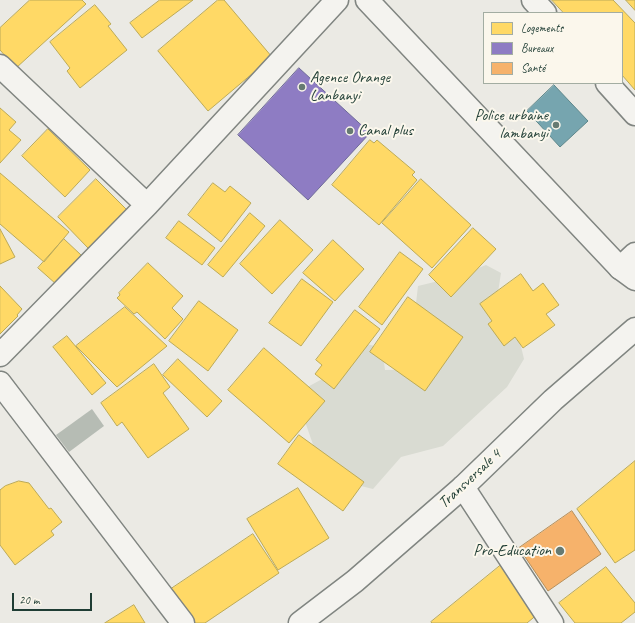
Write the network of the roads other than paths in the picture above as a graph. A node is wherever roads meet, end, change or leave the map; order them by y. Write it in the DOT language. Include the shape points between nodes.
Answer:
graph roads {
  1 [pos="337,0"];
  2 [pos="533,0"];
  3 [pos="376,3"];
  4 [pos="544,12"];
  5 [pos="0,66"];
  6 [pos="609,84"];
  7 [pos="635,114"];
  8 [pos="147,205"];
  9 [pos="630,267"];
  10 [pos="635,329"];
  11 [pos="0,355"];
  12 [pos="0,383"];
  13 [pos="463,487"];
  14 [pos="183,623"];
  15 [pos="300,623"];
  16 [pos="552,623"];
  1 -- 8 [label="street"];
  2 -- 4 [label="street"];
  3 -- 9 [label="street"];
  5 -- 8 [label="street"];
  6 -- 7 [label="street"];
  8 -- 11 [label="street"];
  10 -- 13 [label="street, Transversale 4" via="553,400"];
  12 -- 14 [label="street"];
  13 -- 15 [label="street, Transversale 4" via="355,581"];
  13 -- 16 [label="street"];
}
